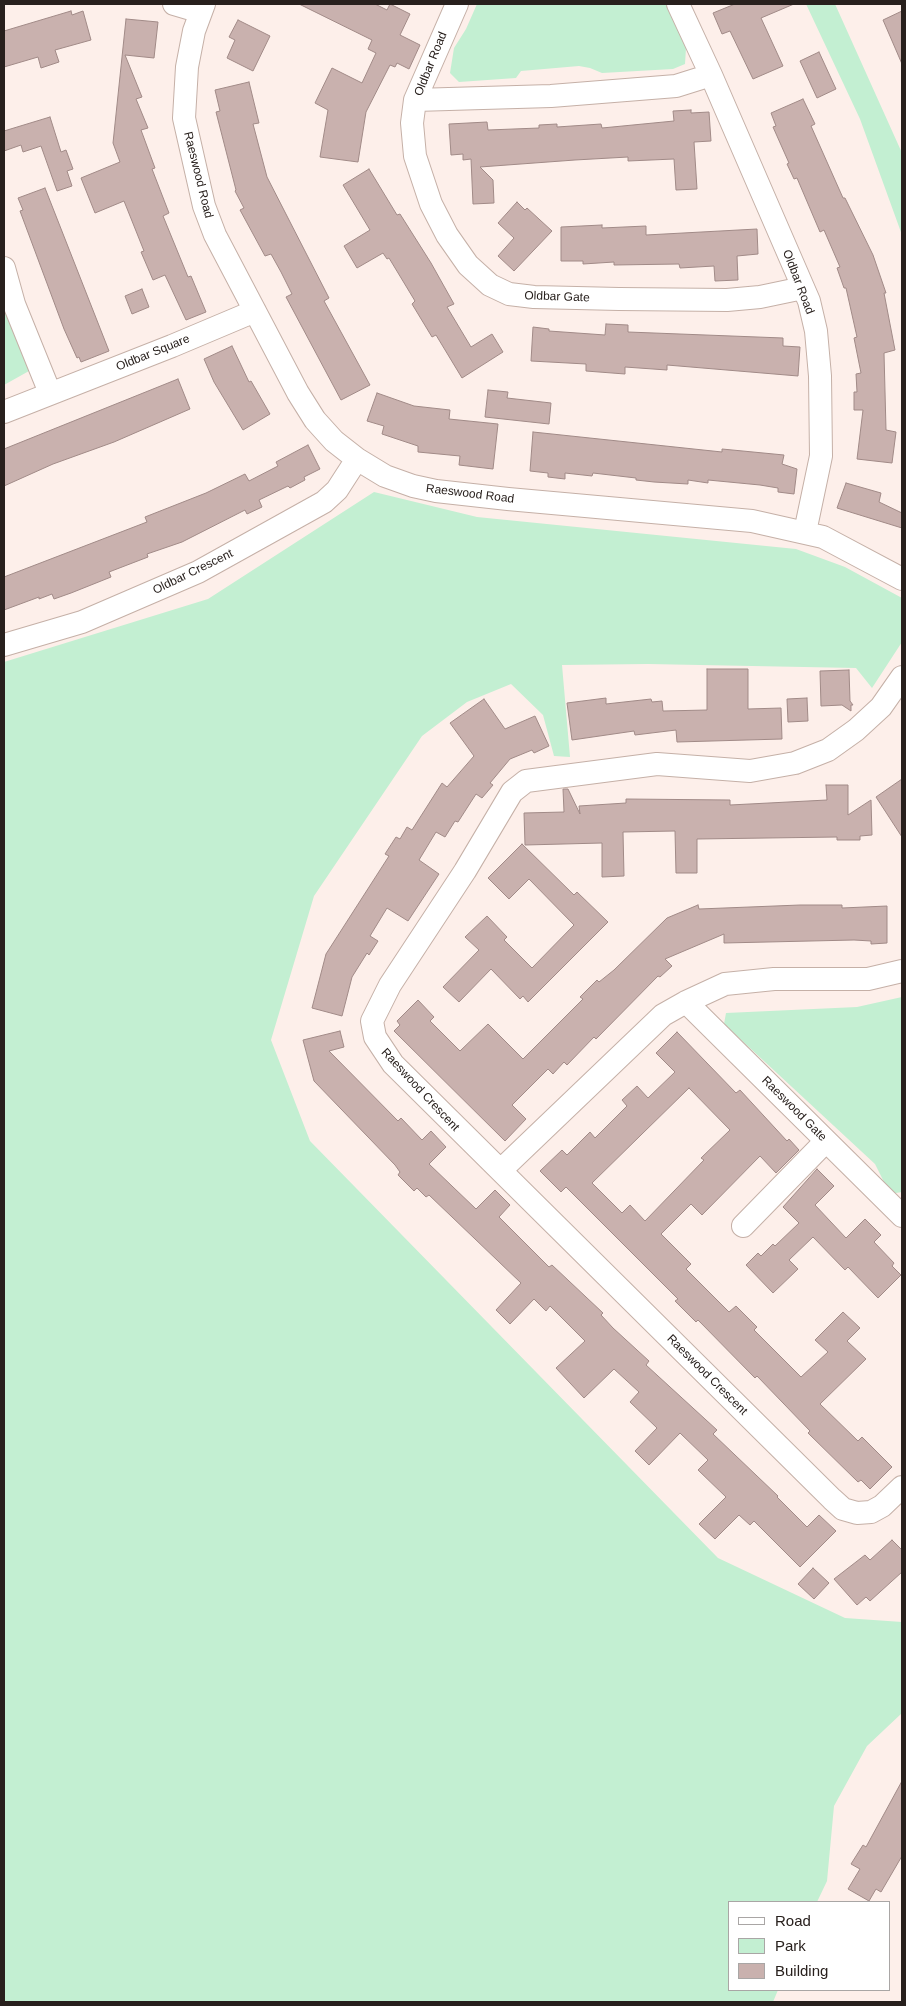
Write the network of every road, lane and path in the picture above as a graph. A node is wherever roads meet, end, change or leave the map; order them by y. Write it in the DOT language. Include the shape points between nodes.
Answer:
graph roads {
  1 [pos="174,4"];
  2 [pos="456,4"];
  3 [pos="678,4"];
  4 [pos="203,8"];
  5 [pos="710,75"];
  6 [pos="415,100"];
  7 [pos="4,268"];
  8 [pos="803,288"];
  9 [pos="255,311"];
  10 [pos="50,394"];
  11 [pos="4,412"];
  12 [pos="357,460"];
  13 [pos="805,532"];
  14 [pos="902,578"];
  15 [pos="4,645"];
  16 [pos="902,677"];
  17 [pos="902,971"];
  18 [pos="686,1002"];
  19 [pos="826,1141"];
  20 [pos="501,1170"];
  21 [pos="902,1216"];
  22 [pos="743,1226"];
  23 [pos="902,1488"];
  1 -- 4 [label="street"];
  2 -- 6 [label="street, Oldbar Road"];
  3 -- 5 [label="street, Oldbar Road"];
  4 -- 9 [label="street, Raeswood Road" via="194,30 187,67 184,118 204,206 215,235"];
  5 -- 6 [label="street, Oldbar Road" via="676,86 522,97"];
  5 -- 8 [label="street, Oldbar Road"];
  6 -- 8 [label="street, Oldbar Gate" via="412,123 415,156 431,204 468,265 490,285 510,294 534,297 727,300"];
  7 -- 10 [label="street" via="14,304"];
  8 -- 13 [label="street, Oldbar Road" via="816,331 822,423 821,456"];
  9 -- 10 [label="street, Oldbar Square"];
  9 -- 12 [label="street, Raeswood Road" via="315,420"];
  10 -- 11 [label="street, Oldbar Square"];
  12 -- 13 [label="street, Raeswood Road" via="385,476 436,491 752,521"];
  12 -- 15 [label="street, Oldbar Crescent" via="337,490 324,502 198,572 82,622"];
  13 -- 14 [label="street, Raeswood Road" via="843,545"];
  16 -- 20 [label="street, Raeswood Crescent" via="881,707 856,730 828,750 795,763 750,770 657,764 526,781 512,792 390,985 372,1021 378,1042 393,1064"];
  17 -- 18 [label="street" via="868,979 774,979 725,984"];
  18 -- 19 [label="street, Raeswood Gate"];
  18 -- 20 [label="street" via="663,1015"];
  19 -- 21 [label="street, Raeswood Gate"];
  19 -- 22 [label="street"];
  20 -- 23 [label="street, Raeswood Crescent" via="842,1509 871,1512"];
}
